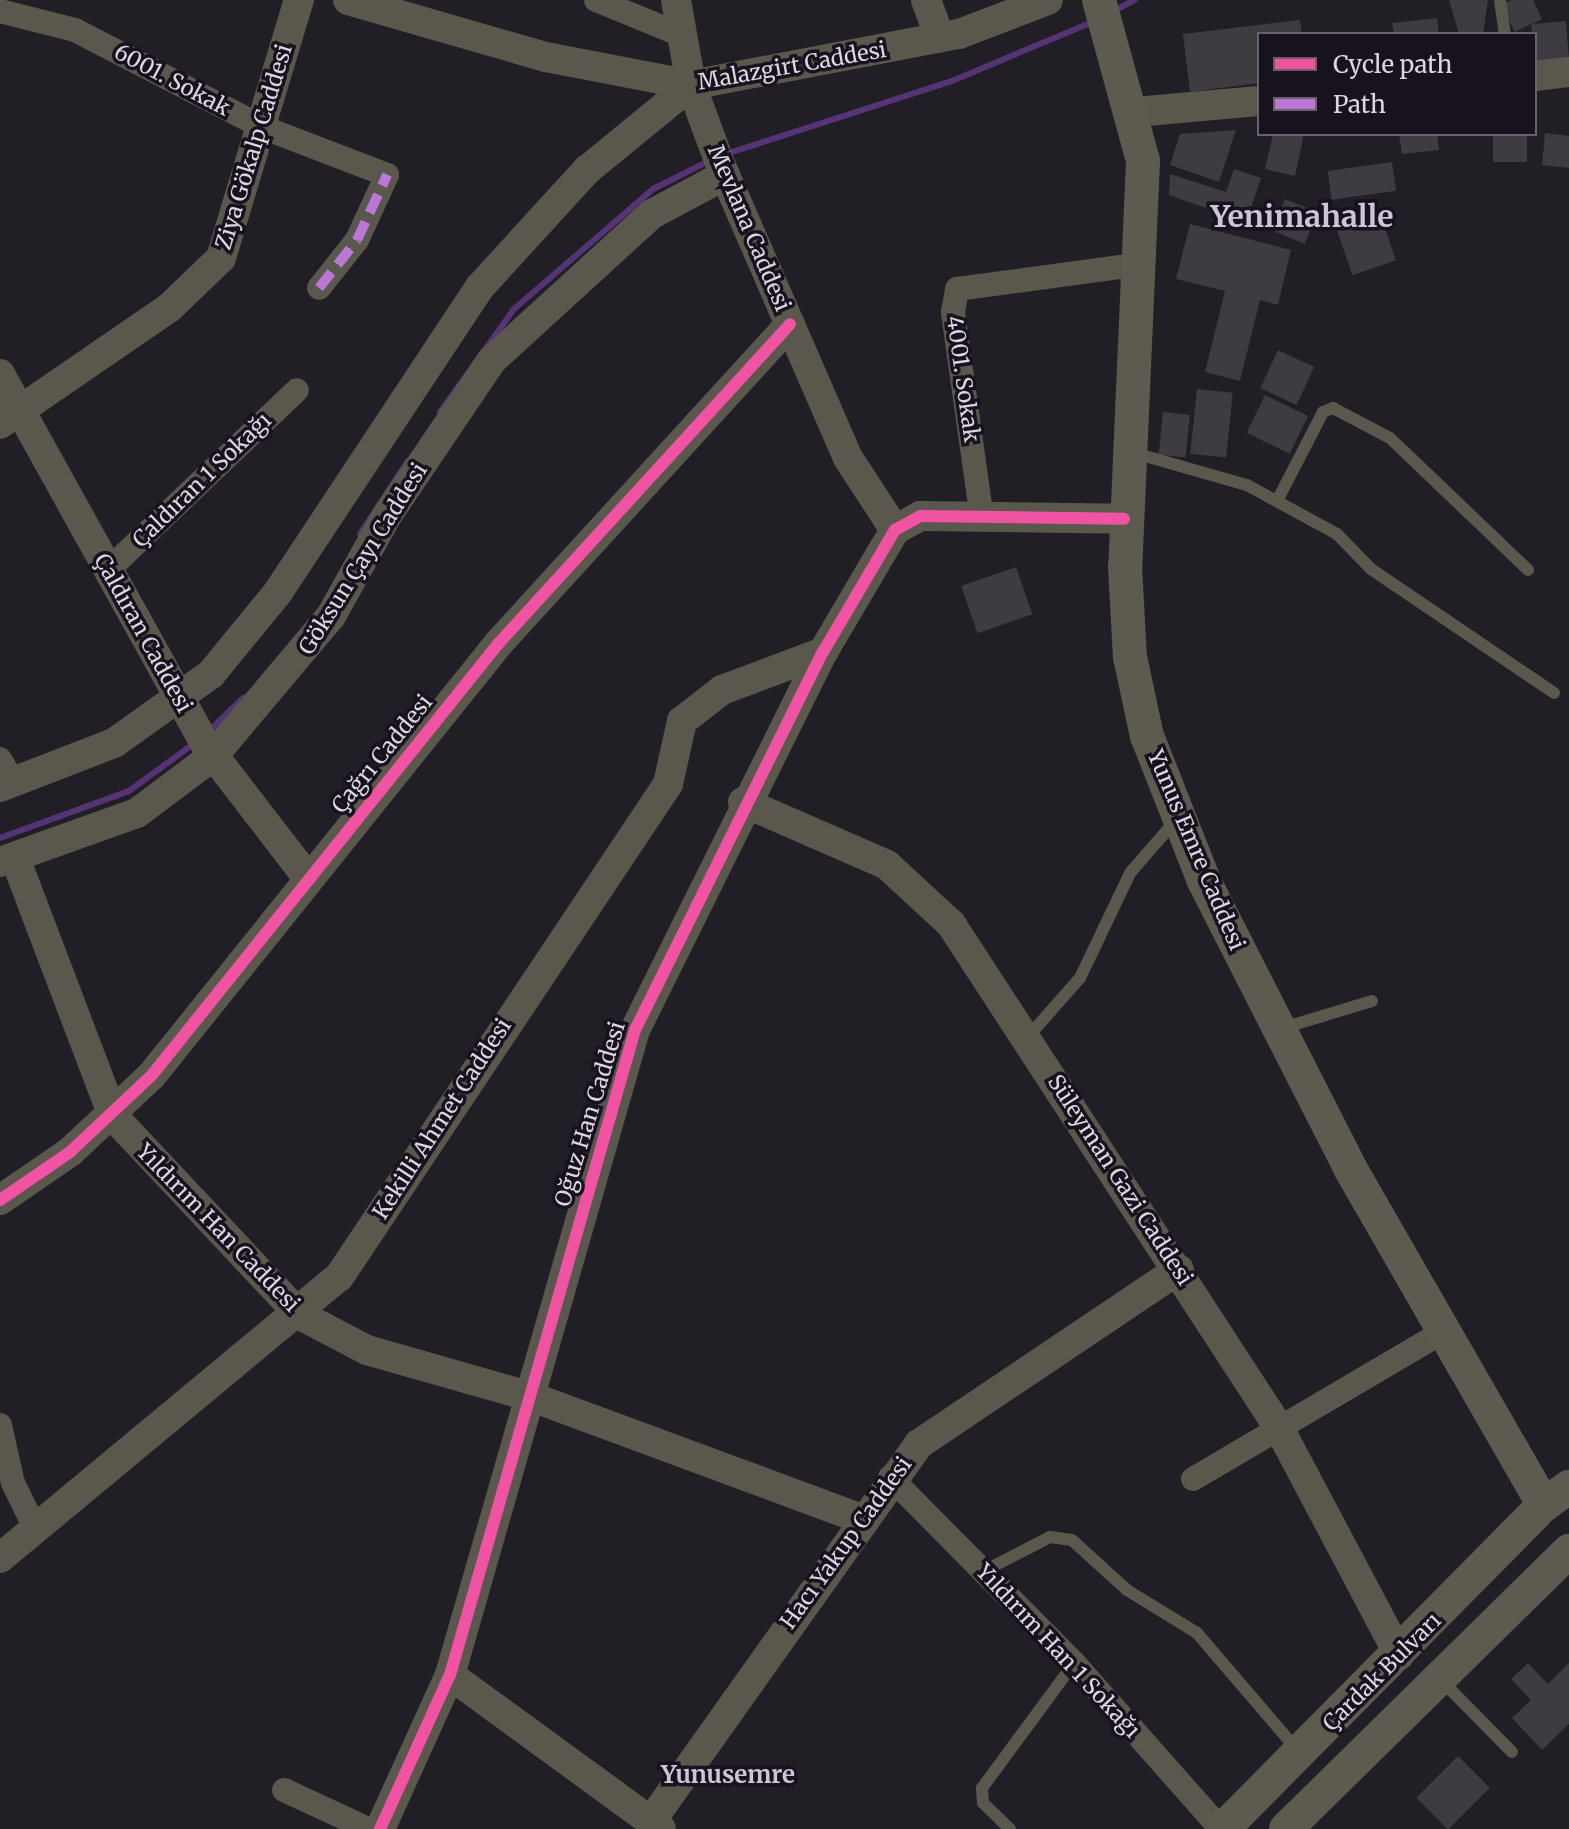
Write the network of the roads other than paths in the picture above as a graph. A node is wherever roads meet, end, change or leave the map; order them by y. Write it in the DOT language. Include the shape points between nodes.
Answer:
graph roads {
  1 [pos="299,0"];
  2 [pos="348,0"];
  3 [pos="596,0"];
  4 [pos="676,0"];
  5 [pos="926,0"];
  6 [pos="1048,0"];
  7 [pos="1500,0"];
  8 [pos="0,11"];
  9 [pos="1104,15"];
  10 [pos="1505,32"];
  11 [pos="679,34"];
  12 [pos="940,38"];
  13 [pos="1569,72"];
  14 [pos="1537,76"];
  15 [pos="695,98"];
  16 [pos="1257,101"];
  17 [pos="1135,112"];
  18 [pos="262,127"];
  19 [pos="723,170"];
  20 [pos="1141,264"];
  21 [pos="319,288"];
  22 [pos="790,324"];
  23 [pos="0,374"];
  24 [pos="297,390"];
  25 [pos="11,417"];
  26 [pos="1130,452"];
  27 [pos="1277,501"];
  28 [pos="981,512"];
  29 [pos="1124,519"];
  30 [pos="895,530"];
  31 [pos="1528,570"];
  32 [pos="107,571"];
  33 [pos="823,652"];
  34 [pos="1554,693"];
  35 [pos="185,709"];
  36 [pos="210,752"];
  37 [pos="5,776"];
  38 [pos="743,802"];
  39 [pos="1177,818"];
  40 [pos="7,860"];
  41 [pos="308,878"];
  42 [pos="1372,1001"];
  43 [pos="1278,1029"];
  44 [pos="1026,1039"];
  45 [pos="113,1116"];
  46 [pos="0,1200"];
  47 [pos="1179,1269"];
  48 [pos="300,1315"];
  49 [pos="1443,1332"];
  50 [pos="532,1397"];
  51 [pos="0,1425"];
  52 [pos="1279,1428"];
  53 [pos="890,1477"];
  54 [pos="1193,1479"];
  55 [pos="1555,1502"];
  56 [pos="861,1519"];
  57 [pos="36,1530"];
  58 [pos="1569,1551"];
  59 [pos="0,1558"];
  60 [pos="984,1571"];
  61 [pos="1399,1655"];
  62 [pos="1074,1663"];
  63 [pos="450,1675"];
  64 [pos="1439,1678"];
  65 [pos="1512,1752"];
  66 [pos="1300,1753"];
  67 [pos="284,1790"];
  68 [pos="656,1825"];
  69 [pos="368,1829"];
  70 [pos="380,1829"];
  71 [pos="1010,1829"];
  72 [pos="1222,1829"];
  73 [pos="1286,1829"];
  1 -- 18 [label="street, Ziya Gökalp Caddesi"];
  2 -- 15 [label="street, Malazgirt Caddesi"];
  3 -- 11 [label="street"];
  4 -- 11 [label="street, Mevlana Caddesi"];
  5 -- 12 [label="street"];
  6 -- 12 [label="street, Malazgirt Caddesi"];
  7 -- 10 [label="lane"];
  8 -- 18 [label="street, 6001. Sokak" via="75,30"];
  9 -- 17 [label="main road, Yunus Emre Caddesi"];
  11 -- 15 [label="street, Mevlana Caddesi"];
  12 -- 15 [label="street, Malazgirt Caddesi"];
  13 -- 14 [label="street"];
  15 -- 19 [label="street, Mevlana Caddesi"];
  15 -- 35 [label="street" via="598,160 480,287 278,592"];
  16 -- 17 [label="street"];
  17 -- 20 [label="main road, Yunus Emre Caddesi" via="1144,174"];
  18 -- 21 [label="street, 6001. Sokak" via="387,175 357,240"];
  18 -- 25 [label="street, Ziya Gökalp Caddesi" via="231,233 209,274"];
  19 -- 22 [label="street, Mevlana Caddesi"];
  19 -- 36 [label="street, Göksun Çayı Caddesi" via="624,235 492,360 398,498 307,650"];
  20 -- 26 [label="main road, Yunus Emre Caddesi"];
  20 -- 28 [label="street, 4001. Sokak" via="957,289 953,312"];
  22 -- 30 [label="street, Mevlana Caddesi" via="853,469"];
  22 -- 41 [label="street, Çağrı Caddesi" via="506,634"];
  23 -- 25 [label="street, Çaldıran Caddesi"];
  24 -- 32 [label="street, Çaldıran 1 Sokağı"];
  25 -- 32 [label="street, Çaldıran Caddesi"];
  26 -- 27 [label="lane" via="1225,477"];
  26 -- 29 [label="main road, Yunus Emre Caddesi"];
  27 -- 31 [label="lane" via="1323,412 1333,408 1390,438"];
  27 -- 34 [label="lane" via="1337,534 1371,569"];
  28 -- 29 [label="street"];
  28 -- 30 [label="street" via="920,516"];
  29 -- 39 [label="main road, Yunus Emre Caddesi" via="1136,695"];
  30 -- 33 [label="street, Oğuz Han Caddesi"];
  32 -- 35 [label="street, Çaldıran Caddesi"];
  33 -- 38 [label="street, Oğuz Han Caddesi"];
  33 -- 48 [label="street, Kekilli Ahmet Caddesi" via="722,690 682,721 668,784 347,1265"];
  35 -- 36 [label="street, Çaldıran Caddesi"];
  35 -- 37 [label="street" via="90,755"];
  36 -- 40 [label="street, Göksun Çayı Caddesi" via="137,813"];
  36 -- 41 [label="street, Çaldıran Caddesi"];
  38 -- 44 [label="street, Süleyman Gazi Caddesi" via="908,879 951,924"];
  38 -- 50 [label="street, Oğuz Han Caddesi" via="631,1042"];
  39 -- 43 [label="main road, Yunus Emre Caddesi"];
  39 -- 44 [label="lane" via="1130,873 1080,978"];
  40 -- 45 [label="street, Yıldırım Han Caddesi"];
  41 -- 45 [label="street, Çağrı Caddesi" via="208,1009"];
  42 -- 43 [label="lane"];
  43 -- 49 [label="main road, Yunus Emre Caddesi"];
  44 -- 47 [label="street, Süleyman Gazi Caddesi"];
  45 -- 46 [label="street, Çağrı Caddesi"];
  45 -- 48 [label="street, Yıldırım Han Caddesi"];
  47 -- 52 [label="street, Süleyman Gazi Caddesi"];
  47 -- 53 [label="street, Hacı Yakup Caddesi" via="934,1429"];
  48 -- 50 [label="street, Yıldırım Han Caddesi" via="367,1350"];
  48 -- 57 [label="street, Kekilli Ahmet Caddesi"];
  49 -- 52 [label="street"];
  49 -- 55 [label="main road, Yunus Emre Caddesi"];
  50 -- 56 [label="street, Yıldırım Han Caddesi"];
  50 -- 63 [label="street, Oğuz Han Caddesi"];
  51 -- 57 [label="street" via="13,1483"];
  52 -- 54 [label="street"];
  52 -- 61 [label="street, Süleyman Gazi Caddesi"];
  53 -- 56 [label="street, Hacı Yakup Caddesi"];
  53 -- 60 [label="street, Yıldırım Han 1 Sokağı"];
  55 -- 58 [label="main road, Yunus Emre Caddesi" via="1532,1531 1539,1545"];
  55 -- 61 [label="main road, Çardak Bulvarı"];
  56 -- 68 [label="street, Hacı Yakup Caddesi"];
  57 -- 59 [label="street, Kekilli Ahmet Caddesi"];
  58 -- 64 [label="main road, Çardak Bulvarı"];
  60 -- 62 [label="street, Yıldırım Han 1 Sokağı"];
  60 -- 66 [label="lane" via="1050,1537 1072,1540 1127,1590 1197,1633"];
  61 -- 66 [label="main road, Çardak Bulvarı"];
  62 -- 71 [label="lane" via="982,1788 983,1803"];
  62 -- 72 [label="street, Yıldırım Han 1 Sokağı"];
  63 -- 68 [label="street"];
  63 -- 70 [label="street, Oğuz Han Caddesi"];
  64 -- 65 [label="lane"];
  64 -- 73 [label="main road, Çardak Bulvarı"];
  66 -- 72 [label="main road, Çardak Bulvarı"];
  67 -- 69 [label="street"];
}
